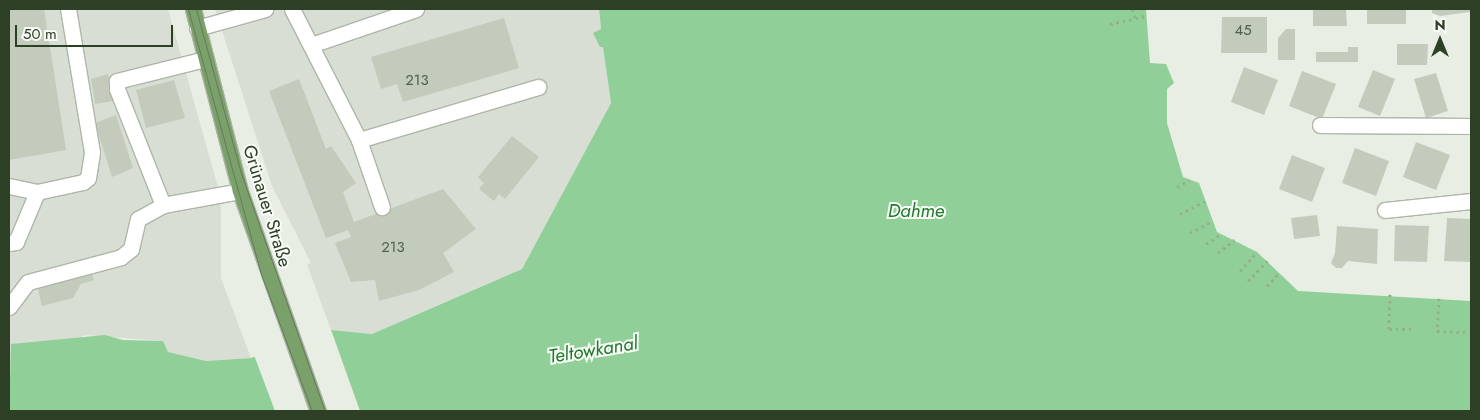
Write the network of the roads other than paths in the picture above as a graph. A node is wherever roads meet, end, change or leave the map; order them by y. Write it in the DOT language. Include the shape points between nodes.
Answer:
graph roads {
  1 [pos="68,9"];
  2 [pos="193,9"];
  3 [pos="265,9"];
  4 [pos="292,9"];
  5 [pos="416,9"];
  6 [pos="197,28"];
  7 [pos="311,45"];
  8 [pos="205,59"];
  9 [pos="538,87"];
  10 [pos="1320,125"];
  11 [pos="1471,126"];
  12 [pos="359,140"];
  13 [pos="9,186"];
  14 [pos="240,191"];
  15 [pos="37,192"];
  16 [pos="1471,201"];
  17 [pos="163,205"];
  18 [pos="382,207"];
  19 [pos="1385,210"];
  20 [pos="9,243"];
  21 [pos="9,308"];
  22 [pos="318,411"];
  1 -- 15 [label="lane" via="91,164 83,182"];
  2 -- 6 [label="main road, Grünauer Straße"];
  3 -- 6 [label="lane"];
  4 -- 7 [label="lane"];
  5 -- 7 [label="lane"];
  6 -- 8 [label="main road, Grünauer Straße"];
  7 -- 12 [label="lane"];
  8 -- 14 [label="main road, Grünauer Straße"];
  8 -- 17 [label="lane" via="117,81 117,90"];
  9 -- 12 [label="lane"];
  10 -- 11 [label="lane"];
  12 -- 18 [label="lane"];
  13 -- 15 [label="lane"];
  14 -- 17 [label="lane"];
  14 -- 22 [label="main road, Grünauer Straße"];
  15 -- 20 [label="lane" via="16,242"];
  16 -- 19 [label="lane"];
  17 -- 21 [label="lane" via="138,219 131,249 121,257 28,282"];
}
